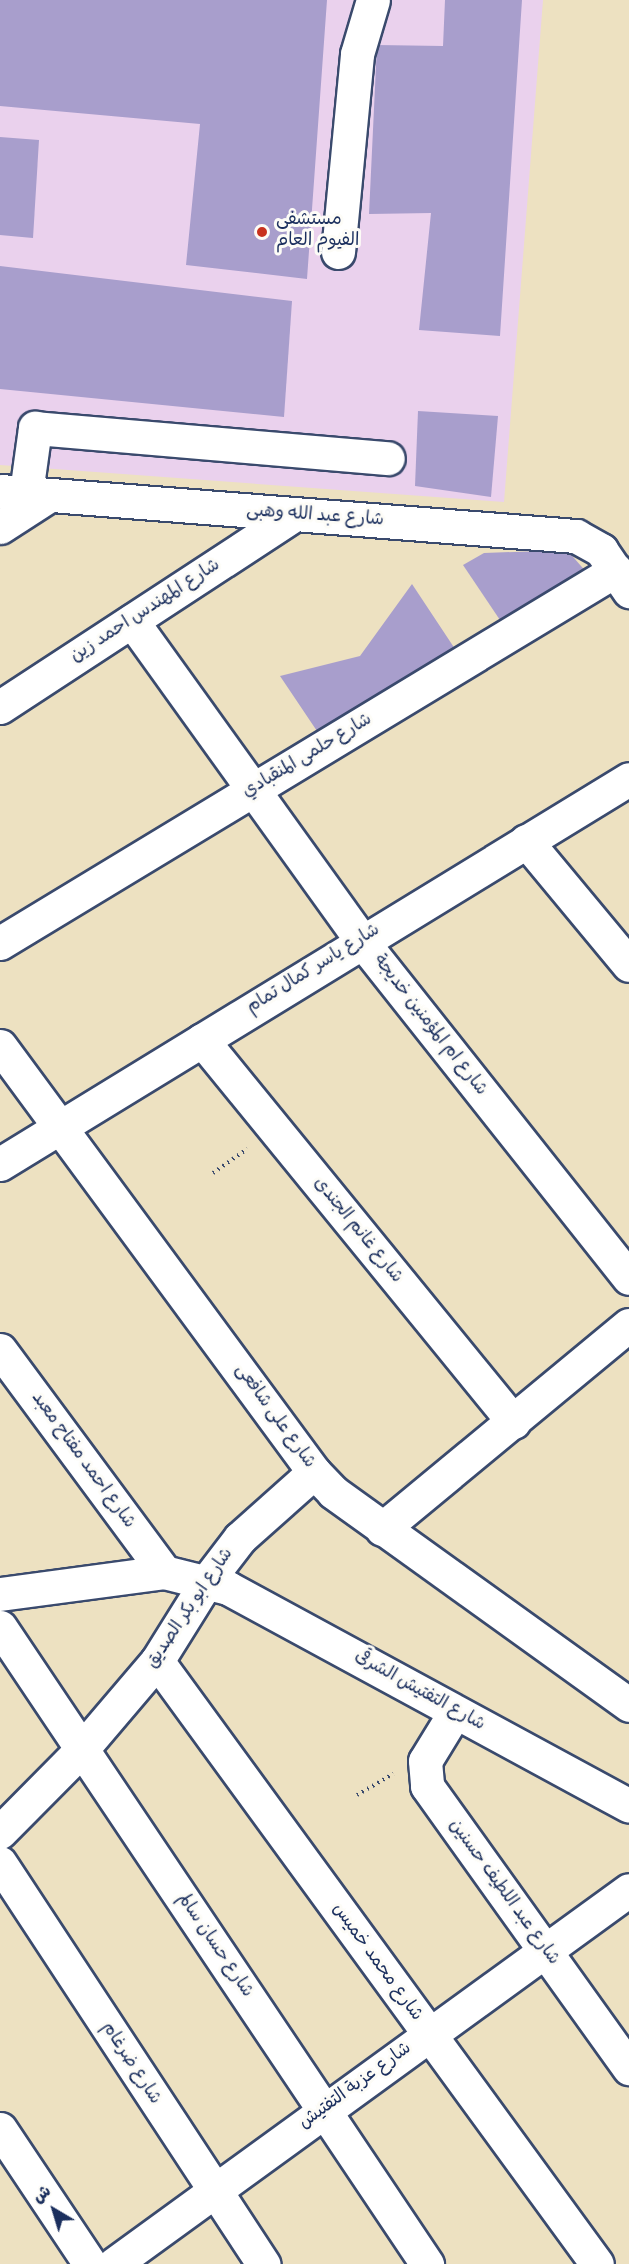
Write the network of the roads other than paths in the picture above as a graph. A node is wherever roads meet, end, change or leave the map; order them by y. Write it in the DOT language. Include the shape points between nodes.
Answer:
graph roads {
  1 [pos="373,0"];
  2 [pos="338,252"];
  3 [pos="388,458"];
  4 [pos="25,493"];
  5 [pos="292,516"];
  6 [pos="0,527"];
  7 [pos="622,581"];
  8 [pos="132,621"];
  9 [pos="0,707"];
  10 [pos="629,779"];
  11 [pos="253,791"];
  12 [pos="526,841"];
  13 [pos="361,940"];
  14 [pos="0,943"];
  15 [pos="629,965"];
  16 [pos="202,1040"];
  17 [pos="0,1046"];
  18 [pos="62,1126"];
  19 [pos="0,1164"];
  20 [pos="629,1278"];
  21 [pos="629,1325"];
  22 [pos="2,1357"];
  23 [pos="513,1422"];
  24 [pos="314,1472"];
  25 [pos="382,1529"];
  26 [pos="164,1572"];
  27 [pos="207,1581"];
  28 [pos="0,1594"];
  29 [pos="0,1627"];
  30 [pos="157,1662"];
  31 [pos="629,1705"];
  32 [pos="455,1712"];
  33 [pos="82,1749"];
  34 [pos="629,1806"];
  35 [pos="0,1832"];
  36 [pos="0,1863"];
  37 [pos="629,1890"];
  38 [pos="545,1951"];
  39 [pos="428,2035"];
  40 [pos="626,2056"];
  41 [pos="324,2110"];
  42 [pos="0,2128"];
  43 [pos="213,2192"];
  44 [pos="90,2264"];
  45 [pos="114,2264"];
  46 [pos="263,2264"];
  47 [pos="427,2264"];
  48 [pos="597,2264"];
  1 -- 2 [label="street" via="357,54"];
  3 -- 4 [label="street" via="35,428"];
  4 -- 5 [label="street, شارع عبد الله وهبى"];
  4 -- 6 [label="street"];
  5 -- 7 [label="street, شارع عبد الله وهبى" via="576,537 602,550"];
  5 -- 8 [label="street, شارع المهندس احمد زين"];
  7 -- 11 [label="street, شارع حلمى المنقبادي"];
  8 -- 9 [label="street, شارع المهندس احمد زين"];
  8 -- 11 [label="street, شارع ام المؤمنين خديجة"];
  10 -- 12 [label="street, شارع ياسر كمال تمام"];
  11 -- 13 [label="street, شارع ام المؤمنين خديجة"];
  11 -- 14 [label="street, شارع حلمى المنقبادي"];
  12 -- 13 [label="street, شارع ياسر كمال تمام"];
  12 -- 15 [label="street"];
  13 -- 16 [label="street, شارع ياسر كمال تمام"];
  13 -- 20 [label="street, شارع ام المؤمنين خديجة"];
  16 -- 18 [label="street, شارع ياسر كمال تمام"];
  16 -- 23 [label="street, شارع غانم الجندى"];
  17 -- 18 [label="street, شارع على شافعى"];
  18 -- 19 [label="street, شارع ياسر كمال تمام"];
  18 -- 24 [label="street, شارع على شافعى"];
  21 -- 23 [label="street"];
  22 -- 26 [label="street, شارع احمد مفتاح معبد"];
  23 -- 25 [label="street"];
  24 -- 25 [label="street, شارع على شافعى" via="348,1506"];
  24 -- 27 [label="street, شارع ابو بكر الصديق" via="240,1538"];
  25 -- 31 [label="street, شارع على شافعى"];
  26 -- 27 [label="street, شارع التفتيش الشرقى"];
  26 -- 28 [label="street, شارع التفتيش الشرقى"];
  27 -- 30 [label="street, شارع ابو بكر الصديق"];
  27 -- 32 [label="street, شارع التفتيش الشرقى" via="251,1599"];
  29 -- 33 [label="street, شارع حسان سالم"];
  30 -- 33 [label="street, شارع ابو بكر الصديق"];
  30 -- 39 [label="street, شارع محمد خميس"];
  32 -- 34 [label="street, شارع التفتيش الشرقى"];
  32 -- 38 [label="street, شارع عبد اللطيف حسنين" via="425,1761 427,1786"];
  33 -- 35 [label="street, شارع ابو بكر الصديق"];
  33 -- 41 [label="street, شارع حسان سالم"];
  36 -- 43 [label="street, شارع ضرغام"];
  37 -- 38 [label="street, شارع عزبة التفتيش"];
  38 -- 39 [label="street, شارع عزبة التفتيش"];
  38 -- 40 [label="street, شارع عبد اللطيف حسنين"];
  39 -- 41 [label="street, شارع عزبة التفتيش"];
  39 -- 48 [label="street, شارع محمد خميس"];
  41 -- 43 [label="street, شارع عزبة التفتيش"];
  41 -- 47 [label="street, شارع حسان سالم"];
  42 -- 44 [label="street"];
  43 -- 45 [label="street, شارع عزبة التفتيش"];
  43 -- 46 [label="street, شارع ضرغام"];
}
